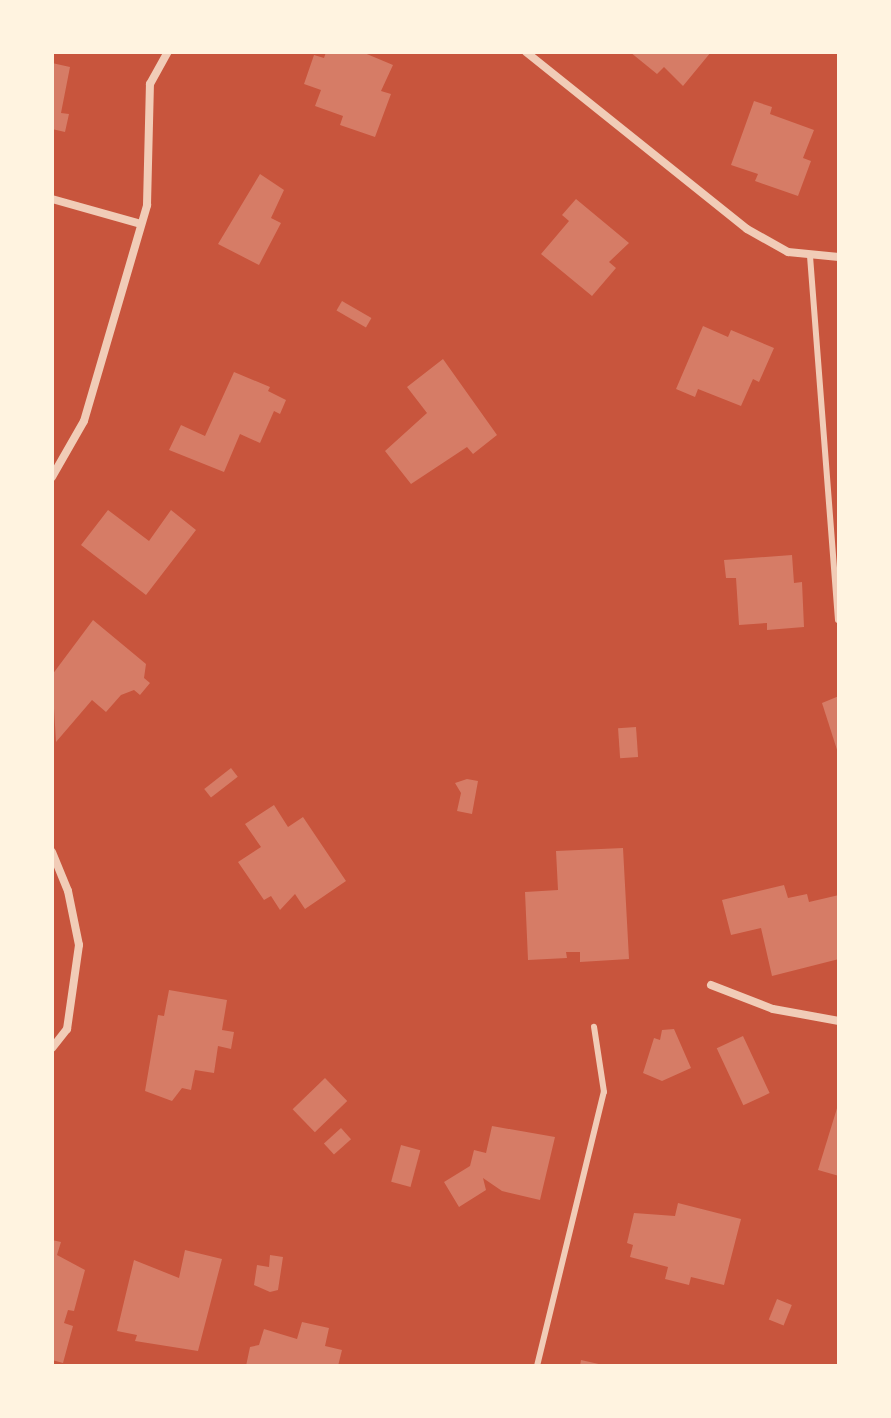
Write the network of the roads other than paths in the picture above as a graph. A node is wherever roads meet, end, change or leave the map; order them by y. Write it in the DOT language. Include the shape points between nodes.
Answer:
graph roads {
  1 [pos="168,52"];
  2 [pos="526,52"];
  3 [pos="52,199"];
  4 [pos="141,224"];
  5 [pos="810,256"];
  6 [pos="839,257"];
  7 [pos="52,477"];
  8 [pos="838,620"];
  9 [pos="52,852"];
  10 [pos="711,985"];
  11 [pos="839,1021"];
  12 [pos="594,1027"];
  13 [pos="52,1048"];
  14 [pos="537,1366"];
  1 -- 4 [label="street" via="150,84 147,205"];
  2 -- 5 [label="street" via="747,229 788,252"];
  3 -- 4 [label="street"];
  4 -- 7 [label="street" via="84,421"];
  5 -- 6 [label="street"];
  5 -- 8 [label="lane"];
  9 -- 13 [label="street" via="68,891 79,945 67,1029"];
  10 -- 11 [label="street" via="773,1009"];
  12 -- 14 [label="lane" via="604,1092"];
}
